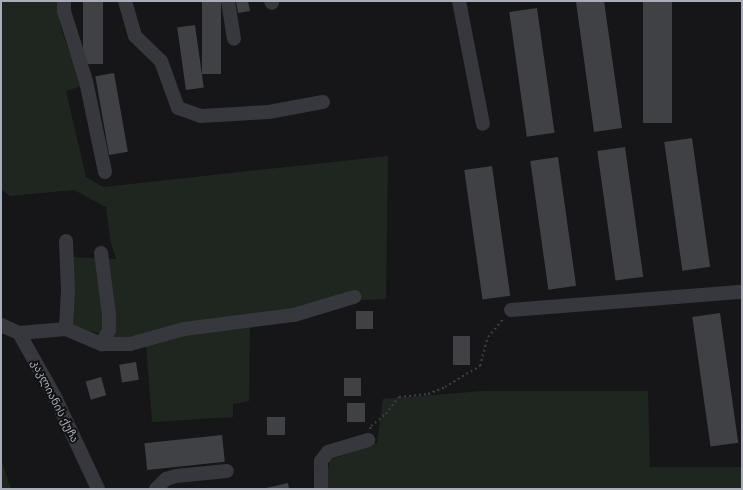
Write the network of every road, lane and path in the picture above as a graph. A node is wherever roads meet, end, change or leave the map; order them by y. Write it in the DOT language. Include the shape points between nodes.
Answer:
graph roads {
  1 [pos="64,1"];
  2 [pos="125,1"];
  3 [pos="228,1"];
  4 [pos="460,1"];
  5 [pos="234,39"];
  6 [pos="323,102"];
  7 [pos="483,124"];
  8 [pos="105,172"];
  9 [pos="66,241"];
  10 [pos="101,253"];
  11 [pos="742,292"];
  12 [pos="354,297"];
  13 [pos="511,310"];
  14 [pos="1,325"];
  15 [pos="66,329"];
  16 [pos="19,333"];
  17 [pos="102,344"];
  18 [pos="368,440"];
  19 [pos="227,471"];
  20 [pos="98,489"];
  21 [pos="156,489"];
  22 [pos="321,489"];
  1 -- 8 [label="street" via="64,11 86,81"];
  2 -- 6 [label="street" via="135,36 161,61 178,108 201,116 269,112"];
  3 -- 5 [label="street"];
  4 -- 7 [label="street"];
  9 -- 15 [label="street"];
  10 -- 17 [label="street" via="109,315 109,330"];
  11 -- 13 [label="street"];
  12 -- 17 [label="street" via="294,315 184,329 130,344"];
  13 -- 18 [label="path" via="488,337 480,366 428,394 399,397 386,414 371,426"];
  14 -- 16 [label="street"];
  15 -- 16 [label="street"];
  15 -- 17 [label="street"];
  16 -- 20 [label="street, კაკლიანის ქუჩა" via="54,395"];
  18 -- 22 [label="street" via="328,452 321,461"];
  19 -- 21 [label="street" via="176,476 166,479"];
}
